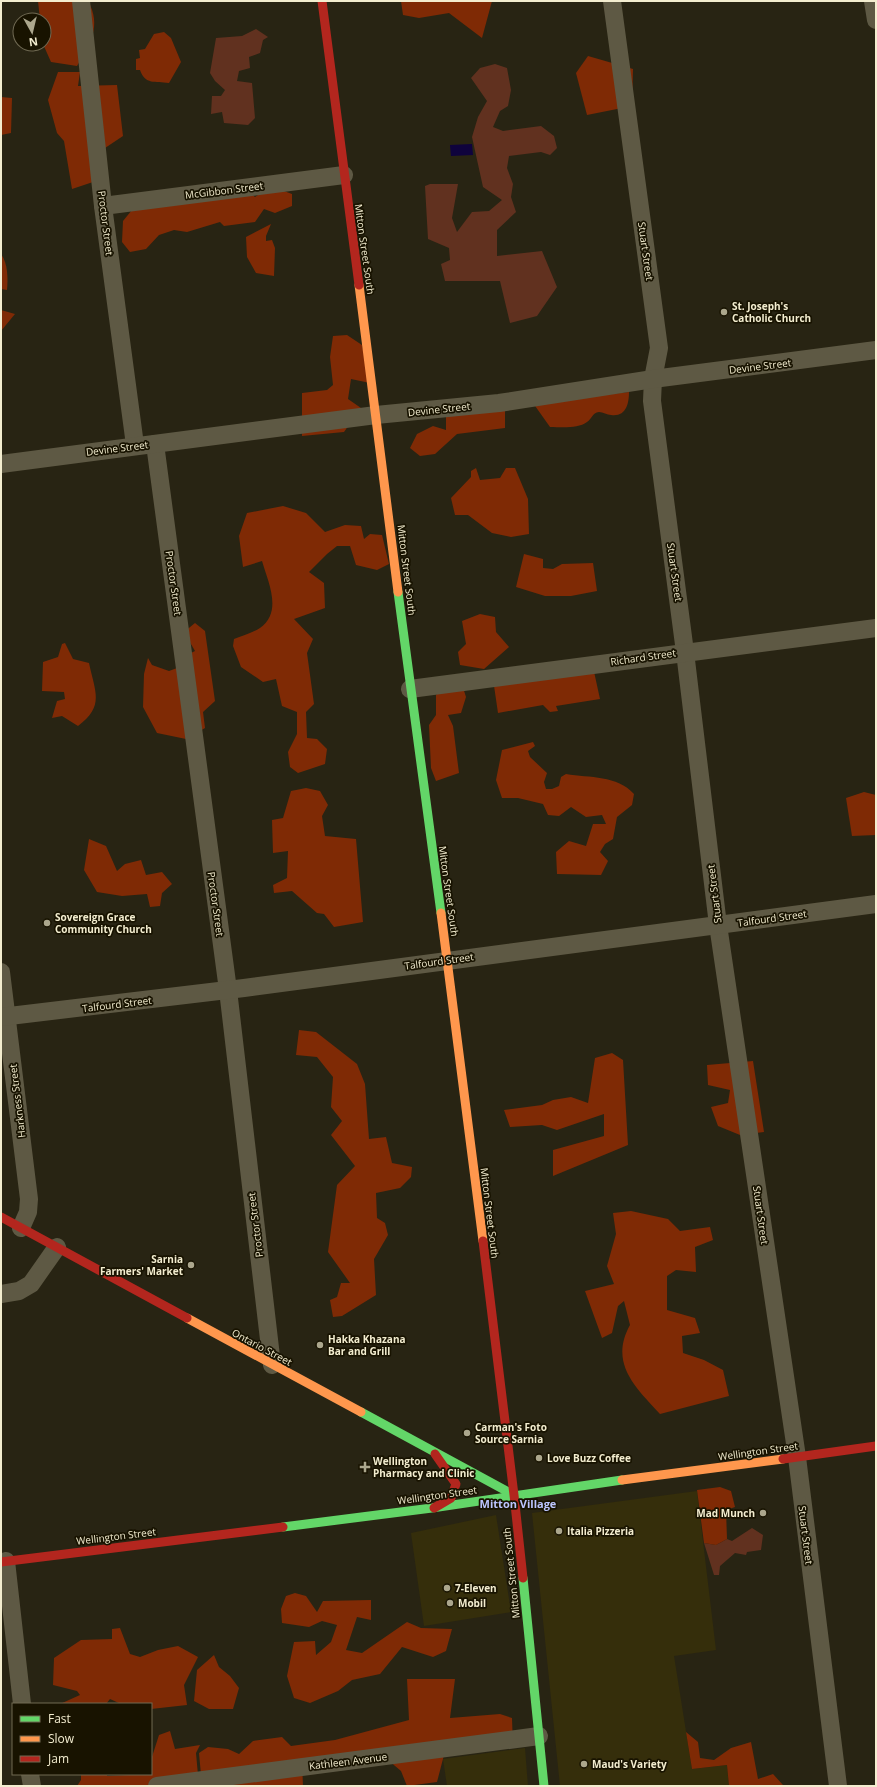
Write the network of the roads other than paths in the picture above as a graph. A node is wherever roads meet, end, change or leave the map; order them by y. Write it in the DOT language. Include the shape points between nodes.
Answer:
graph roads {
  1 [pos="81,1"];
  2 [pos="322,1"];
  3 [pos="612,1"];
  4 [pos="874,1"];
  5 [pos="876,20"];
  6 [pos="344,175"];
  7 [pos="104,206"];
  8 [pos="876,350"];
  9 [pos="653,379"];
  10 [pos="376,415"];
  11 [pos="155,444"];
  12 [pos="134,445"];
  13 [pos="1,464"];
  14 [pos="876,628"];
  15 [pos="685,652"];
  16 [pos="410,689"];
  17 [pos="876,904"];
  18 [pos="718,925"];
  19 [pos="448,960"];
  20 [pos="1,972"];
  21 [pos="228,990"];
  22 [pos="4,1017"];
  23 [pos="1,1217"];
  24 [pos="21,1228"];
  25 [pos="57,1247"];
  26 [pos="1,1294"];
  27 [pos="272,1365"];
  28 [pos="876,1446"];
  29 [pos="432,1450"];
  30 [pos="797,1456"];
  31 [pos="514,1495"];
  32 [pos="432,1508"];
  33 [pos="4,1561"];
  34 [pos="22,1703"];
  35 [pos="539,1736"];
  36 [pos="30,1775"];
  37 [pos="32,1786"];
  38 [pos="157,1786"];
  39 [pos="544,1786"];
  40 [pos="838,1786"];
  1 -- 7 [label="street, Proctor Street"];
  2 -- 6 [label="street, Mitton Street South"];
  3 -- 9 [label="street, Stuart Street" via="659,348"];
  4 -- 5 [label="street"];
  6 -- 7 [label="street, McGibbon Street"];
  6 -- 10 [label="street, Mitton Street South"];
  7 -- 12 [label="street, Proctor Street"];
  8 -- 9 [label="street, Devine Street"];
  9 -- 10 [label="street, Devine Street" via="499,403"];
  9 -- 15 [label="street, Stuart Street" via="652,401"];
  10 -- 11 [label="street, Devine Street"];
  10 -- 16 [label="street, Mitton Street South"];
  11 -- 12 [label="street, Devine Street"];
  11 -- 21 [label="street, Proctor Street"];
  12 -- 13 [label="street, Devine Street"];
  14 -- 15 [label="street, Richard Street"];
  15 -- 16 [label="street, Richard Street"];
  15 -- 18 [label="street, Stuart Street"];
  16 -- 19 [label="street, Mitton Street South"];
  17 -- 18 [label="street, Talfourd Street"];
  18 -- 19 [label="street, Talfourd Street"];
  18 -- 30 [label="street, Stuart Street"];
  19 -- 21 [label="street, Talfourd Street"];
  19 -- 31 [label="street, Mitton Street South"];
  20 -- 22 [label="street, Harkness Street"];
  21 -- 22 [label="street, Talfourd Street"];
  21 -- 27 [label="street, Proctor Street"];
  22 -- 24 [label="street, Harkness Street" via="29,1199 28,1212"];
  23 -- 24 [label="street, Ontario Street"];
  24 -- 25 [label="street, Ontario Street"];
  25 -- 26 [label="street" via="31,1284 19,1291"];
  25 -- 27 [label="street, Ontario Street"];
  27 -- 29 [label="street, Ontario Street"];
  28 -- 30 [label="street, Wellington Street"];
  29 -- 31 [label="street, Ontario Street"];
  29 -- 32 [label="street" via="456,1484 451,1498"];
  30 -- 31 [label="street, Wellington Street"];
  30 -- 40 [label="street, Stuart Street"];
  31 -- 32 [label="street, Wellington Street"];
  31 -- 35 [label="street, Mitton Street South"];
  32 -- 33 [label="street, Wellington Street"];
  33 -- 34 [label="street"];
  35 -- 38 [label="street, Kathleen Avenue"];
  35 -- 39 [label="street, Mitton Street South"];
  36 -- 37 [label="street"];
}
